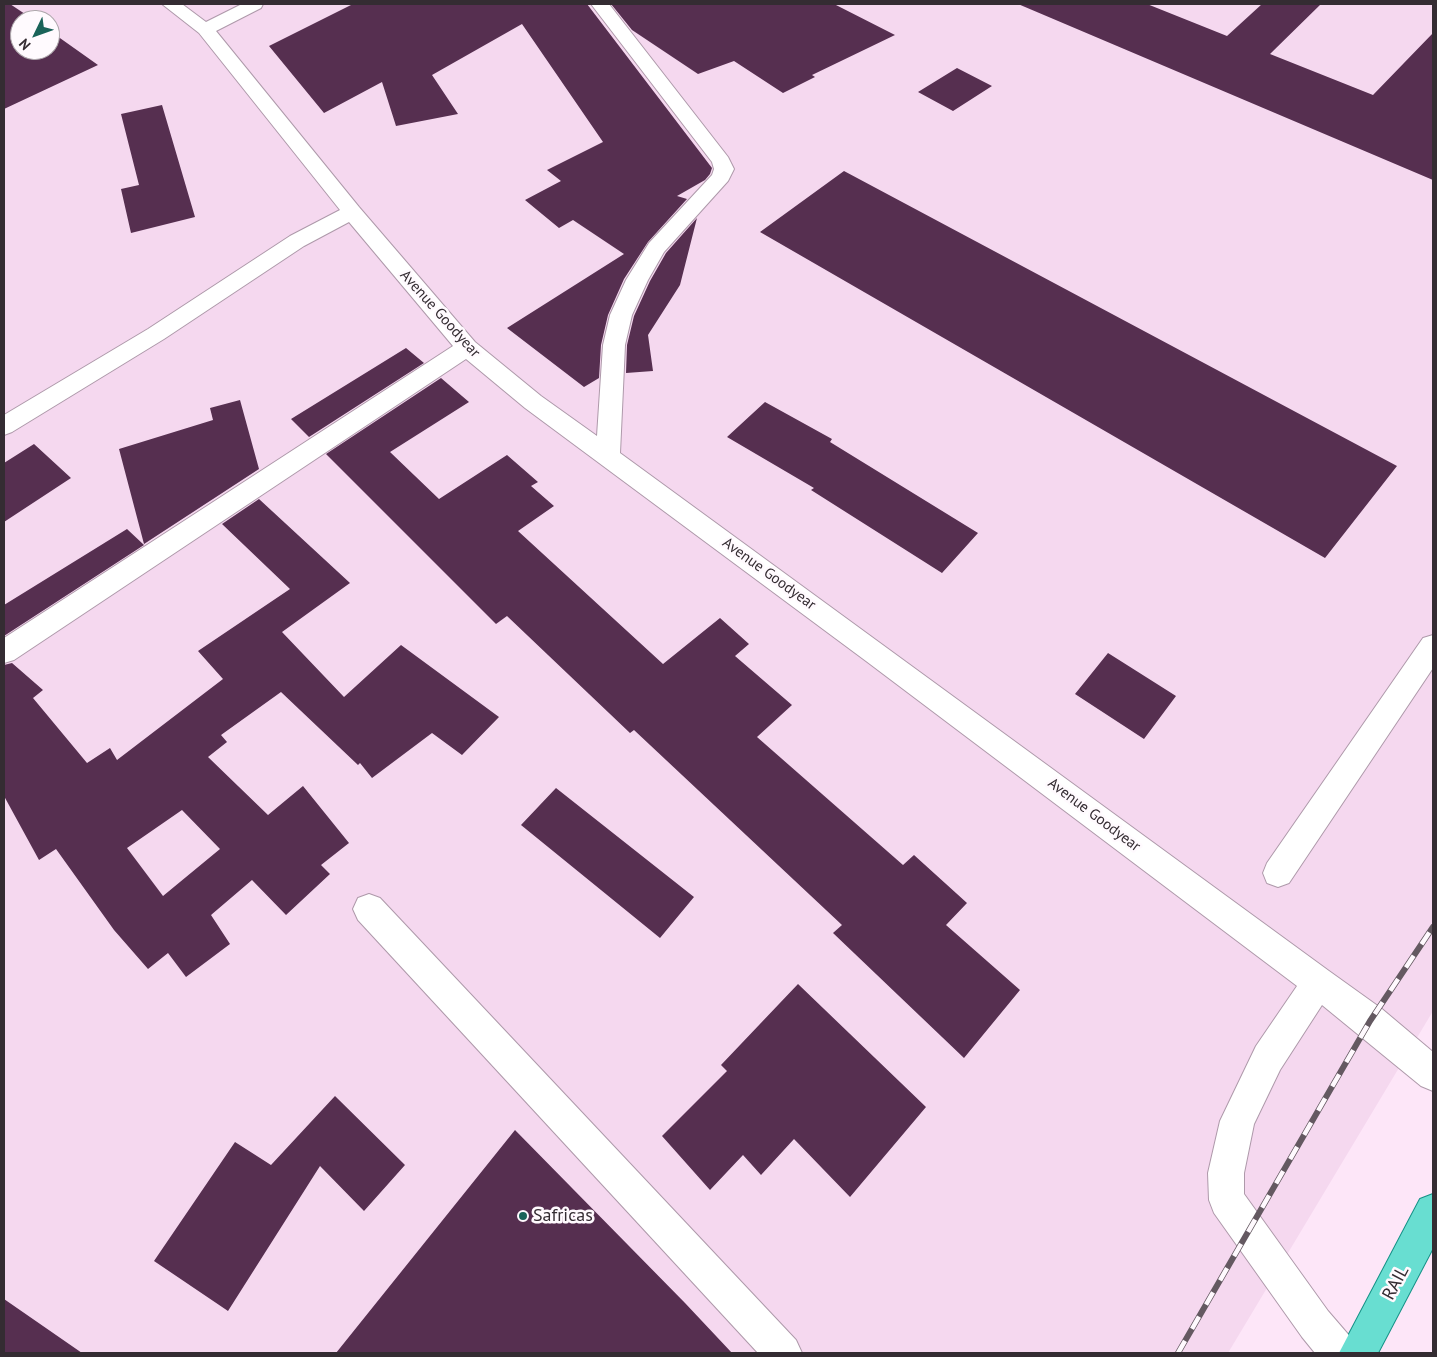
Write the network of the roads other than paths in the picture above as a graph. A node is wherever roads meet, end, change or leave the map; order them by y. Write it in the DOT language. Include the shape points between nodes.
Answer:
graph roads {
  1 [pos="171,4"];
  2 [pos="255,4"];
  3 [pos="600,4"];
  4 [pos="205,29"];
  5 [pos="352,212"];
  6 [pos="467,348"];
  7 [pos="4,426"];
  8 [pos="608,455"];
  9 [pos="1433,646"];
  10 [pos="4,652"];
  11 [pos="1278,873"];
  12 [pos="369,908"];
  13 [pos="1318,982"];
  14 [pos="1433,1074"];
  15 [pos="1433,1212"];
  16 [pos="783,1353"];
  17 [pos="1340,1353"];
  18 [pos="1358,1353"];
  1 -- 4 [label="street, Avenue Goodyear"];
  2 -- 4 [label="street"];
  3 -- 8 [label="street" via="724,169 721,177 656,248 621,315 614,345"];
  4 -- 5 [label="street, Avenue Goodyear"];
  5 -- 6 [label="street, Avenue Goodyear"];
  5 -- 7 [label="street" via="298,241 156,334"];
  6 -- 8 [label="street, Avenue Goodyear" via="533,402"];
  6 -- 10 [label="street"];
  8 -- 13 [label="street, Avenue Goodyear"];
  9 -- 11 [label="street"];
  12 -- 16 [label="street"];
  13 -- 14 [label="street, Avenue Goodyear"];
  13 -- 17 [label="street" via="1268,1058 1237,1121 1226,1173 1227,1200 1314,1324"];
  15 -- 18 [label="main road, RAIL"];
}
